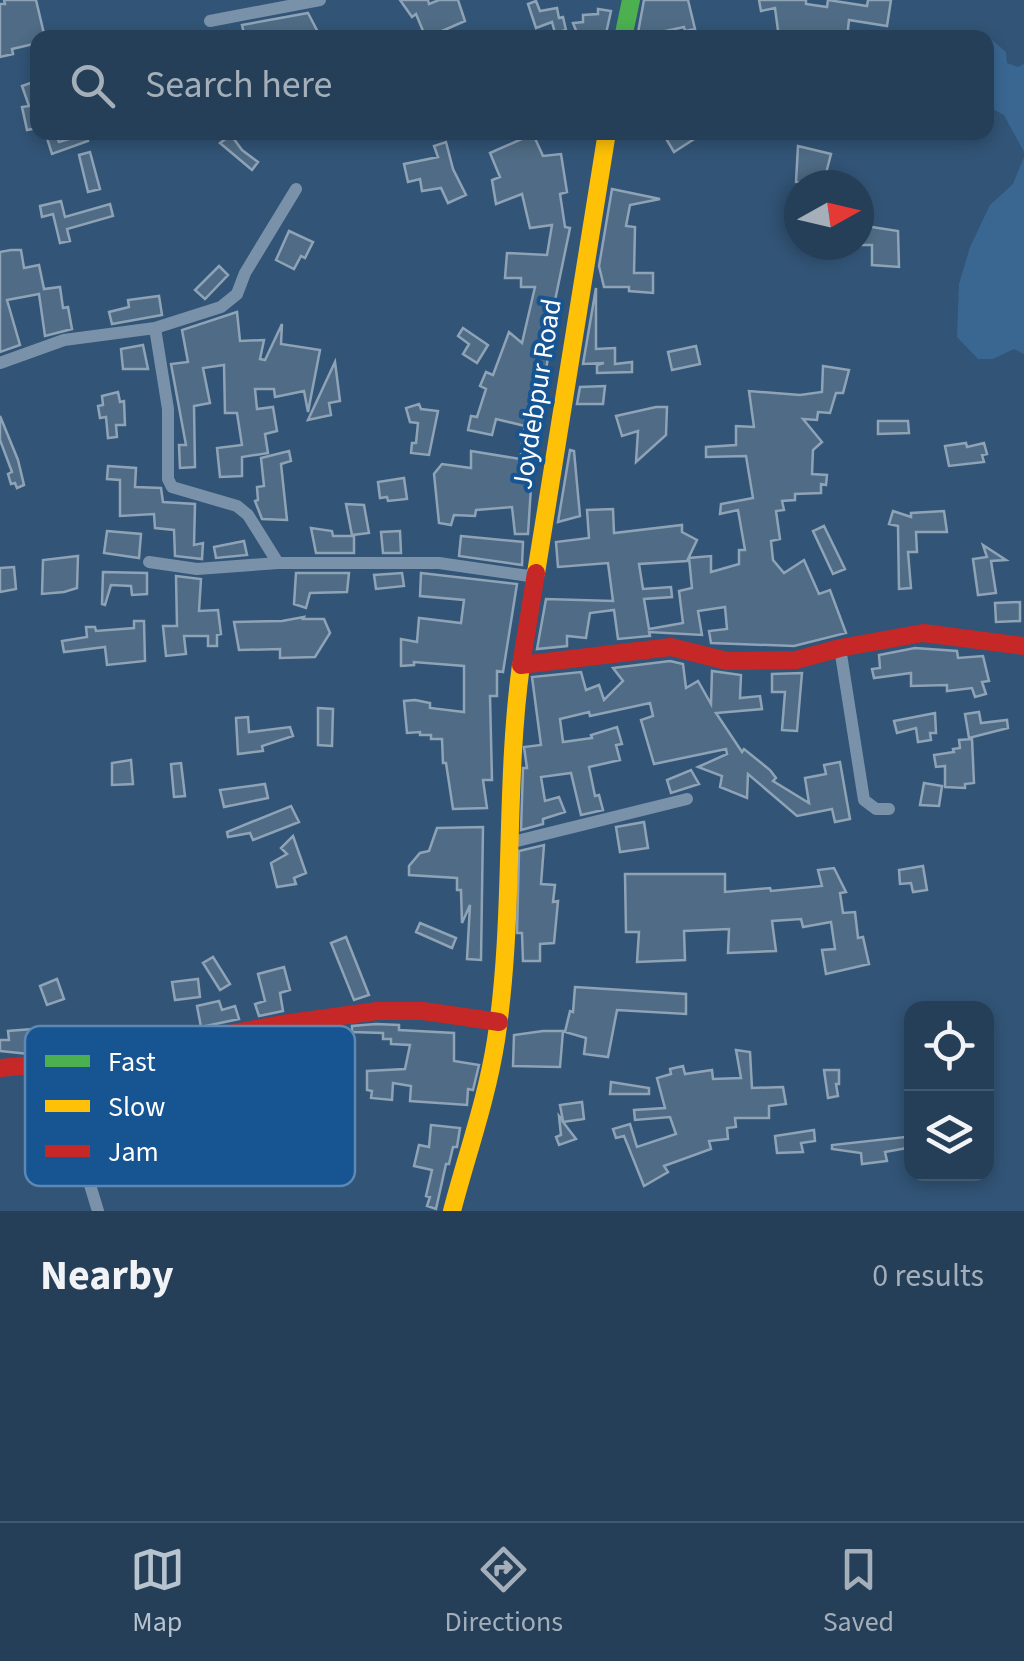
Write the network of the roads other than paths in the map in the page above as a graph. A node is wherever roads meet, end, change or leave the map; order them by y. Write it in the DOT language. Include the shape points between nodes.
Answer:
graph roads {
  1 [pos="320,0"];
  2 [pos="630,0"];
  3 [pos="210,21"];
  4 [pos="624,30"];
  5 [pos="605,140"];
  6 [pos="296,189"];
  7 [pos="155,328"];
  8 [pos="0,363"];
  9 [pos="149,562"];
  10 [pos="278,564"];
  11 [pos="536,578"];
  12 [pos="1024,646"];
  13 [pos="840,648"];
  14 [pos="522,664"];
  15 [pos="688,800"];
  16 [pos="889,809"];
  17 [pos="509,842"];
  18 [pos="498,1022"];
  19 [pos="283,1026"];
  20 [pos="25,1066"];
  21 [pos="0,1068"];
  22 [pos="90,1186"];
  23 [pos="98,1211"];
  24 [pos="452,1211"];
  1 -- 3 [label="street"];
  2 -- 4 [label="main road"];
  5 -- 11 [label="main road, Joydebpur Road"];
  6 -- 7 [label="street" via="236,294 221,307"];
  7 -- 8 [label="street" via="64,340"];
  7 -- 10 [label="street" via="172,487 237,506"];
  9 -- 10 [label="street" via="197,570"];
  10 -- 11 [label="street" via="439,563"];
  11 -- 14 [label="main road, Joydebpur Road"];
  12 -- 13 [label="main road" via="923,633"];
  13 -- 14 [label="main road" via="796,660 727,661 671,647"];
  13 -- 16 [label="street" via="864,800"];
  14 -- 17 [label="main road, Joydebpur Road" via="512,718"];
  15 -- 17 [label="street"];
  17 -- 18 [label="main road, Joydebpur Road"];
  18 -- 19 [label="main road" via="380,1010"];
  18 -- 24 [label="main road, Joydebpur Road" via="473,1146"];
  20 -- 21 [label="main road"];
  22 -- 23 [label="street"];
}
